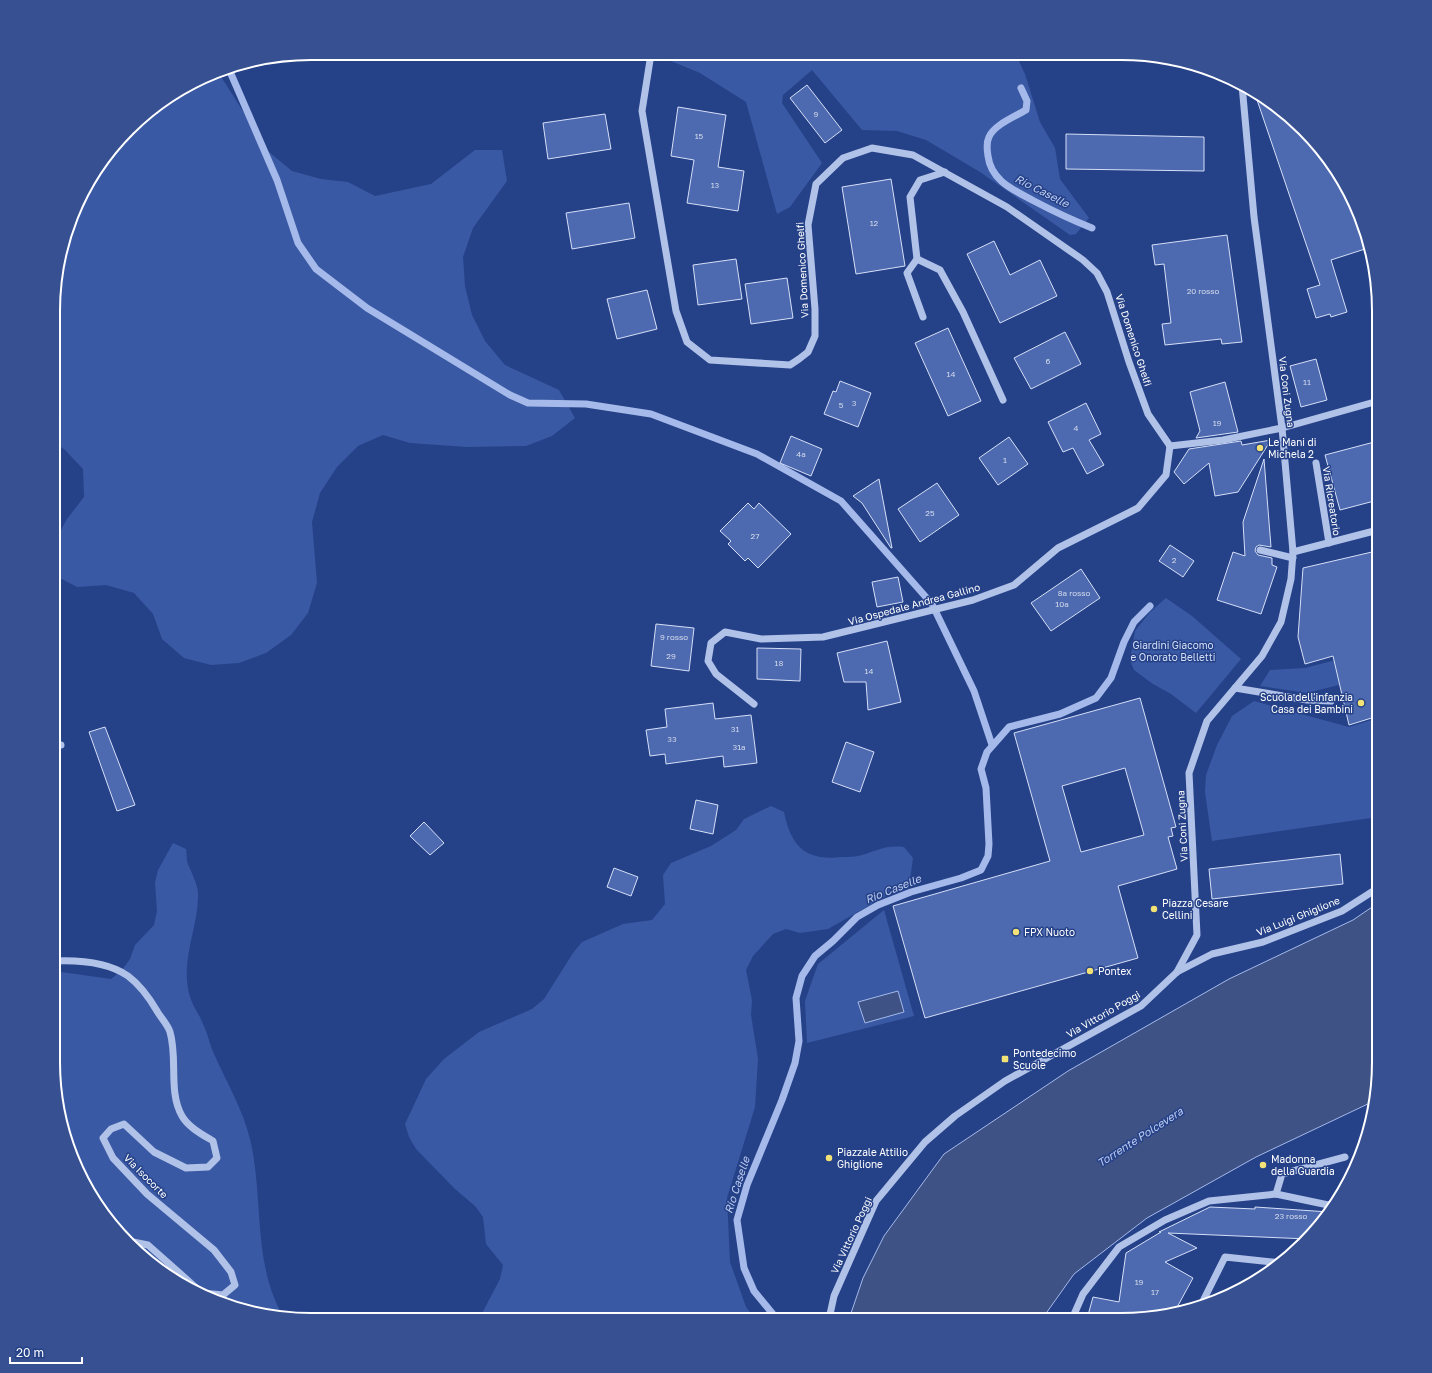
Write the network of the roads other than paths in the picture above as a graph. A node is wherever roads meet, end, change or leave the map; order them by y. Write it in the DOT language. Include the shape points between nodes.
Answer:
graph roads {
  1 [pos="650,60"];
  2 [pos="1243,92"];
  3 [pos="945,172"];
  4 [pos="917,259"];
  5 [pos="924,317"];
  6 [pos="1003,400"];
  7 [pos="1372,403"];
  8 [pos="1282,428"];
  9 [pos="1170,446"];
  10 [pos="1316,463"];
  11 [pos="1372,532"];
  12 [pos="1328,543"];
  13 [pos="1260,550"];
  14 [pos="1293,555"];
  15 [pos="1235,688"];
  16 [pos="1330,701"];
  17 [pos="754,704"];
  18 [pos="1372,892"];
  19 [pos="60,961"];
  20 [pos="1178,972"];
  21 [pos="1346,1157"];
  22 [pos="1276,1194"];
  23 [pos="1328,1205"];
  24 [pos="136,1243"];
  25 [pos="1273,1262"];
  26 [pos="186,1280"];
  27 [pos="219,1296"];
  28 [pos="1204,1299"];
  29 [pos="830,1313"];
  30 [pos="1075,1313"];
  1 -- 3 [label="street, Via Domenico Ghelfi" via="642,111 676,312 687,342 710,360 790,365 808,352 815,336 808,225 816,184 843,158 872,148 913,155"];
  2 -- 8 [label="street, Via Coni Zugna" via="1254,217"];
  3 -- 4 [label="street" via="920,180 910,197"];
  3 -- 9 [label="street, Via Domenico Ghelfi" via="1007,207 1083,260 1097,273 1107,292 1148,414"];
  4 -- 5 [label="street" via="907,273"];
  4 -- 6 [label="street" via="940,270 963,312"];
  7 -- 8 [label="street"];
  8 -- 9 [label="street" via="1223,440"];
  8 -- 14 [label="street, Via Coni Zugna"];
  9 -- 17 [label="street, Via Ospedale Andrea Gallino" via="1166,475 1138,508 1058,548 1014,585 973,600 823,637 761,639 725,632 711,643 708,661 716,674"];
  10 -- 12 [label="street, Via Ricreatorio"];
  11 -- 12 [label="street, Via Ricreatorio"];
  12 -- 14 [label="street, Via Ricreatorio"];
  13 -- 14 [label="street"];
  14 -- 15 [label="street, Via Coni Zugna" via="1291,579 1281,622 1262,656"];
  15 -- 16 [label="street" via="1307,700"];
  15 -- 20 [label="street, Via Coni Zugna" via="1207,721 1189,773 1197,936"];
  18 -- 20 [label="street, Via Luigi Ghiglione" via="1342,911 1263,942 1212,954"];
  19 -- 27 [label="street, Via Isocorte" via="104,965 128,976 150,1000 170,1031 176,1104 183,1118 213,1141 217,1158 208,1167 186,1168 154,1152 124,1124 111,1129 103,1138 113,1158 147,1194 214,1250 231,1272 235,1285 223,1296"];
  20 -- 29 [label="street, Via Vittorio Poggi" via="1141,1006 1005,1081 955,1116 925,1142 876,1201 834,1296"];
  21 -- 22 [label="street" via="1282,1174"];
  22 -- 23 [label="street"];
  22 -- 30 [label="street" via="1209,1201 1165,1220 1119,1247 1083,1294"];
  24 -- 26 [label="street, Via Isocorte" via="148,1245"];
  25 -- 28 [label="street" via="1225,1257"];
}
